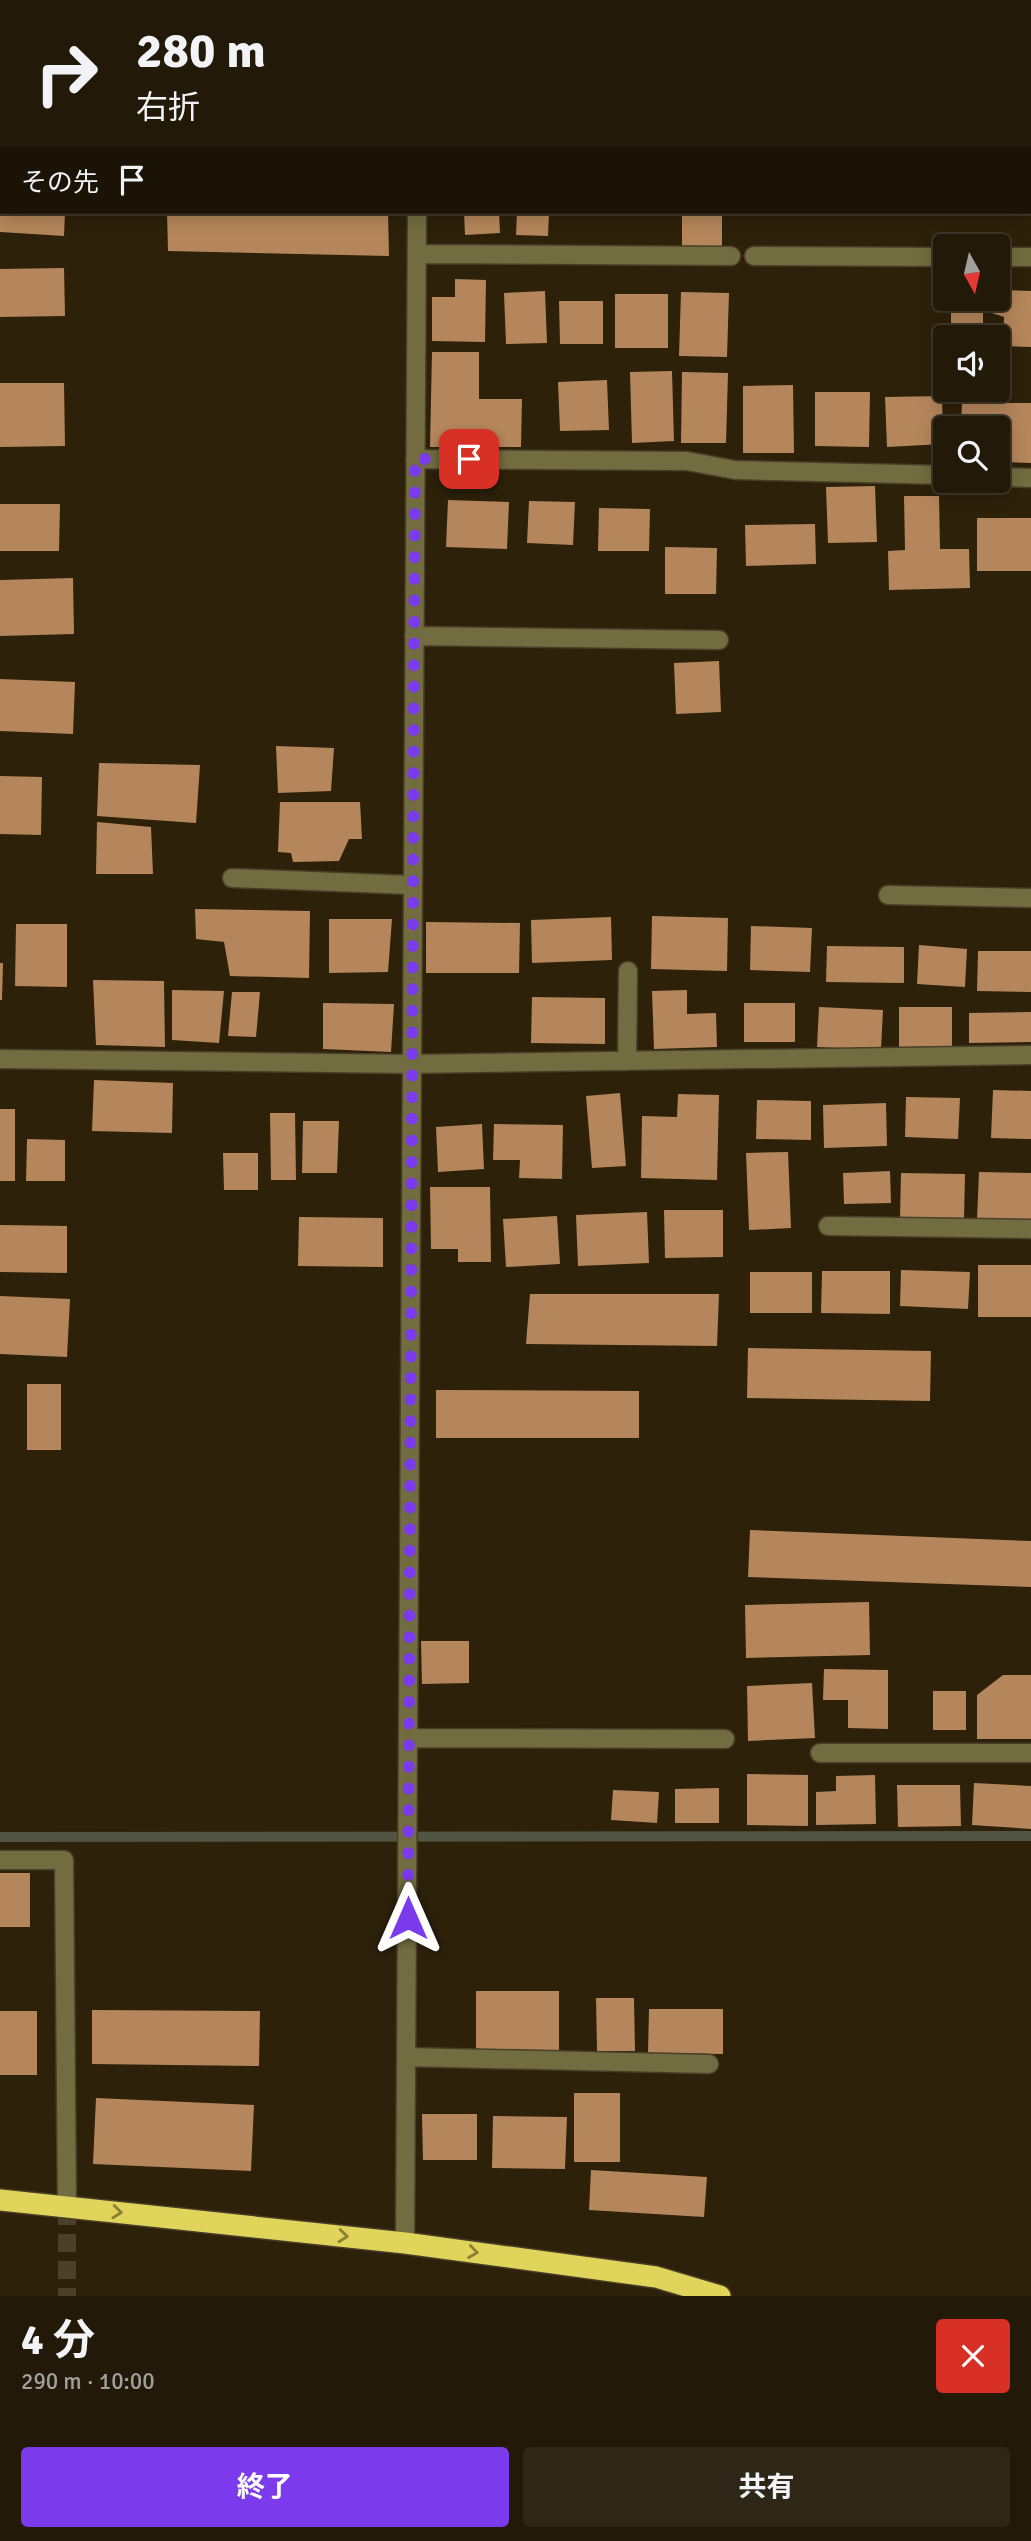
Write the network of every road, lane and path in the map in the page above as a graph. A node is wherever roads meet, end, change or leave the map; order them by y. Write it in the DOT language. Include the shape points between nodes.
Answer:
graph roads {
  1 [pos="417,214"];
  2 [pos="417,254"];
  3 [pos="731,256"];
  4 [pos="754,256"];
  5 [pos="933,257"];
  6 [pos="1010,257"];
  7 [pos="1031,257"];
  8 [pos="415,459"];
  9 [pos="933,475"];
  10 [pos="1010,477"];
  11 [pos="1031,478"];
  12 [pos="414,636"];
  13 [pos="719,640"];
  14 [pos="232,878"];
  15 [pos="411,884"];
  16 [pos="888,895"];
  17 [pos="1031,898"];
  18 [pos="628,971"];
  19 [pos="1031,1055"];
  20 [pos="0,1059"];
  21 [pos="627,1061"];
  22 [pos="410,1064"];
  23 [pos="828,1226"];
  24 [pos="1031,1229"];
  25 [pos="408,1738"];
  26 [pos="725,1739"];
  27 [pos="820,1753"];
  28 [pos="1031,1753"];
  29 [pos="0,1860"];
  30 [pos="407,2057"];
  31 [pos="709,2064"];
  32 [pos="0,2200"];
  33 [pos="67,2207"];
  34 [pos="405,2243"];
  35 [pos="720,2296"];
  1 -- 2 [label="street"];
  2 -- 3 [label="street"];
  2 -- 8 [label="street"];
  4 -- 5 [label="street"];
  6 -- 7 [label="street"];
  8 -- 9 [label="street" via="687,461 735,470"];
  8 -- 12 [label="street"];
  10 -- 11 [label="street"];
  12 -- 13 [label="street"];
  12 -- 15 [label="street"];
  14 -- 15 [label="street"];
  15 -- 22 [label="street"];
  16 -- 17 [label="street"];
  18 -- 21 [label="street"];
  19 -- 21 [label="street"];
  20 -- 22 [label="street"];
  21 -- 22 [label="street"];
  22 -- 25 [label="street"];
  23 -- 24 [label="street"];
  25 -- 26 [label="street"];
  25 -- 30 [label="street"];
  27 -- 28 [label="street"];
  29 -- 33 [label="street" via="64,1860"];
  30 -- 31 [label="street"];
  30 -- 34 [label="street"];
  32 -- 33 [label="highway"];
  33 -- 34 [label="highway, one-way"];
  34 -- 35 [label="highway, one-way" via="656,2277"];
}
